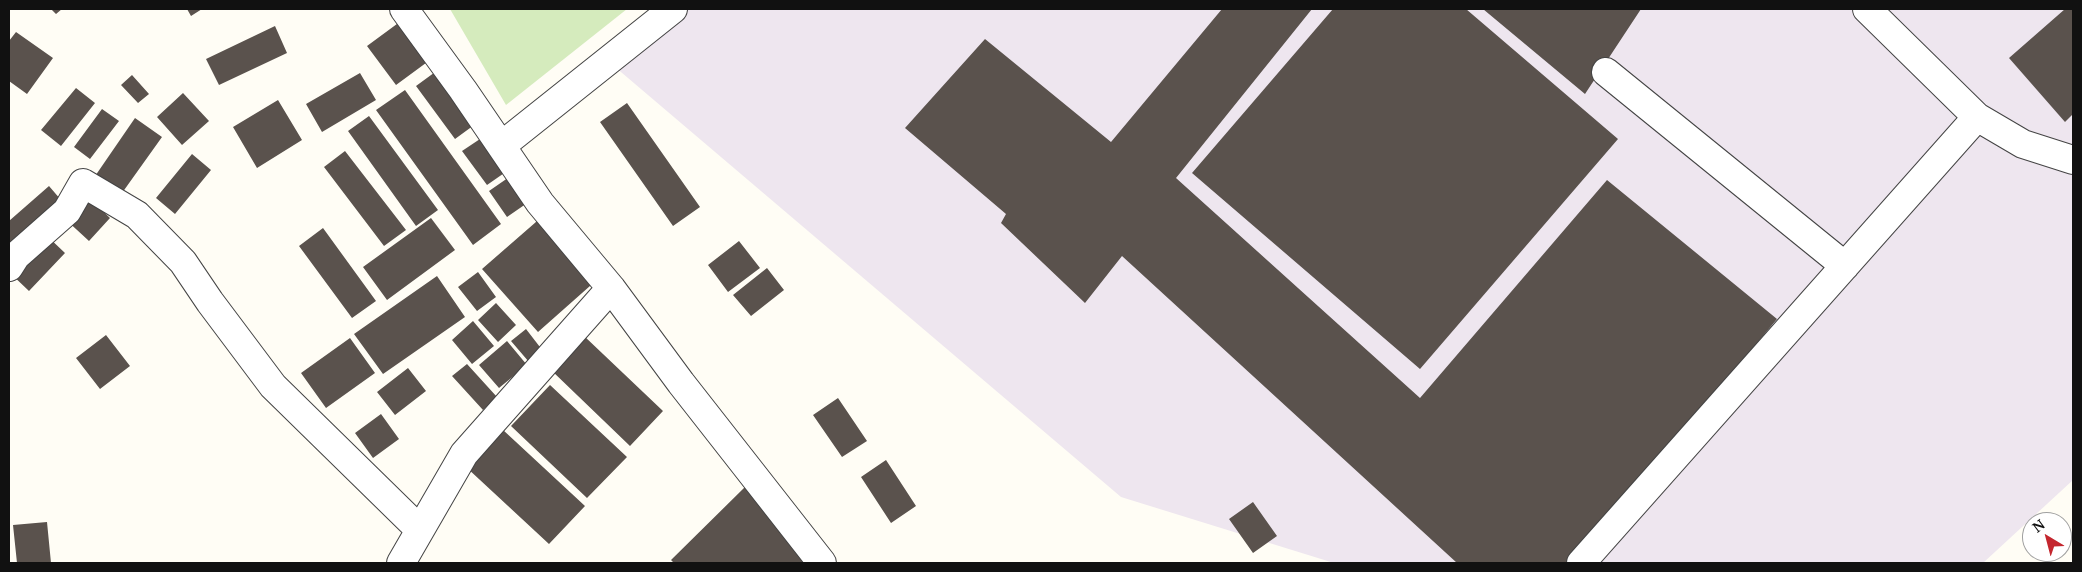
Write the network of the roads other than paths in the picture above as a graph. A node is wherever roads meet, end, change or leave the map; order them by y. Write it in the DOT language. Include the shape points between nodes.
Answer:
graph roads {
  1 [pos="404,9"];
  2 [pos="673,9"];
  3 [pos="1867,9"];
  4 [pos="1606,72"];
  5 [pos="1977,117"];
  6 [pos="502,146"];
  7 [pos="2073,160"];
  8 [pos="1845,266"];
  9 [pos="9,267"];
  10 [pos="611,288"];
  11 [pos="420,530"];
  12 [pos="401,563"];
  13 [pos="822,563"];
  14 [pos="1581,563"];
  1 -- 6 [label="street"];
  2 -- 6 [label="street"];
  3 -- 5 [label="street"];
  4 -- 8 [label="street"];
  5 -- 7 [label="street" via="2023,144"];
  5 -- 8 [label="street"];
  6 -- 10 [label="street" via="540,202"];
  8 -- 14 [label="street"];
  9 -- 11 [label="street" via="16,256 67,211 84,183 137,215 183,262 273,386"];
  10 -- 11 [label="street" via="464,454"];
  10 -- 13 [label="street"];
  11 -- 12 [label="street"];
}
